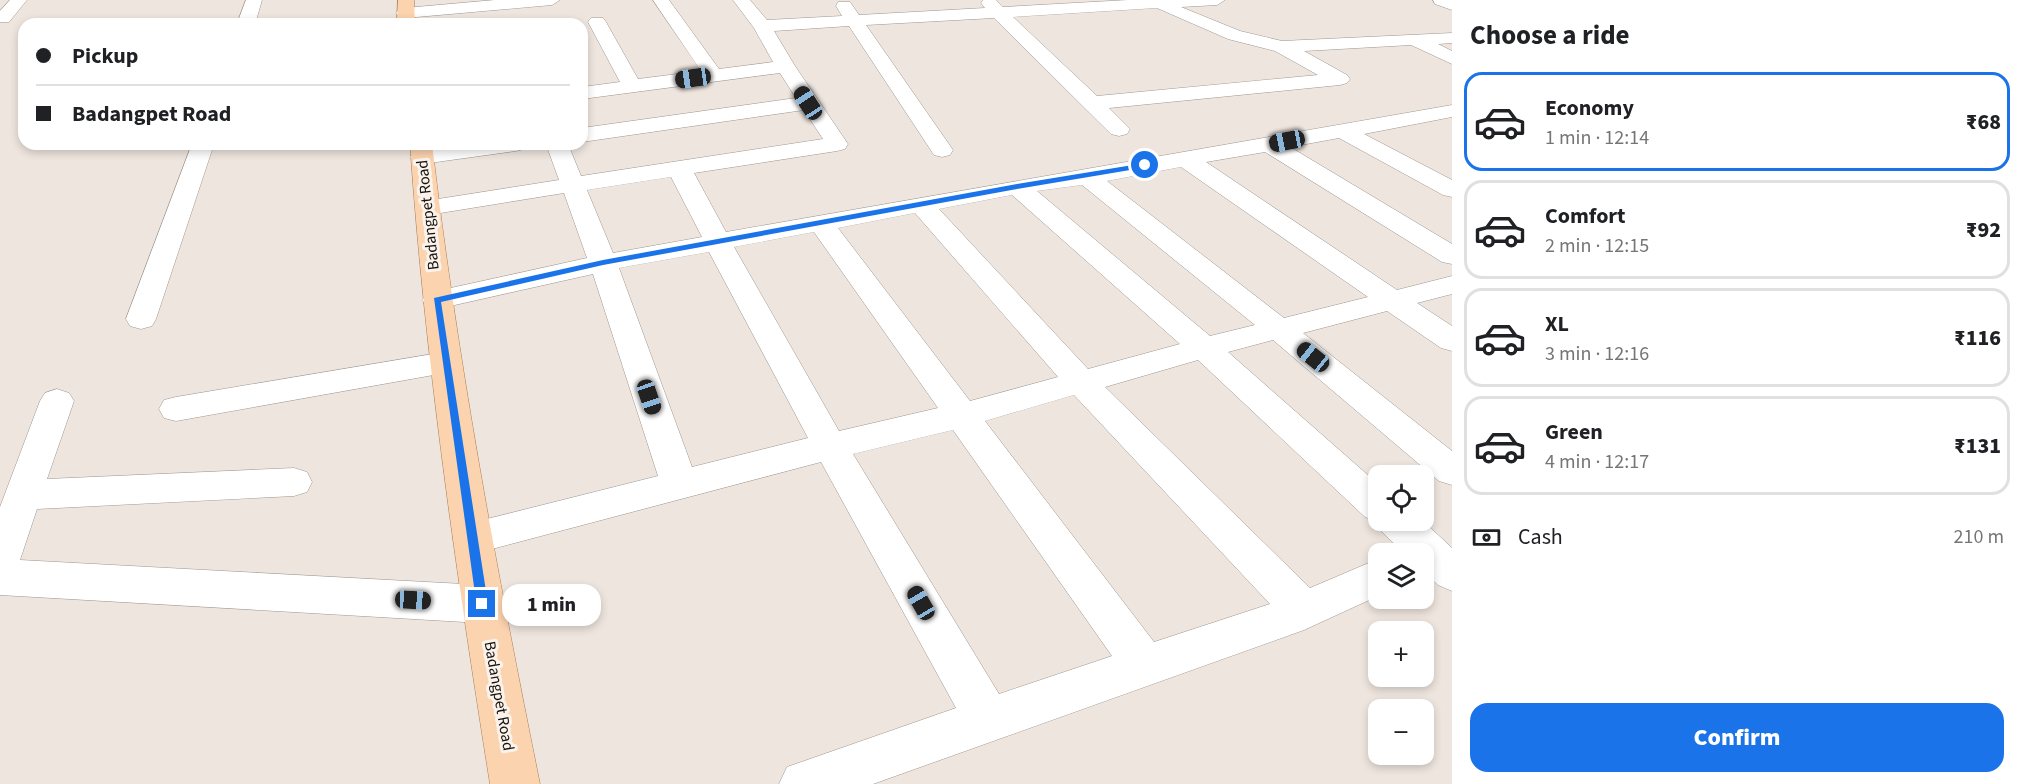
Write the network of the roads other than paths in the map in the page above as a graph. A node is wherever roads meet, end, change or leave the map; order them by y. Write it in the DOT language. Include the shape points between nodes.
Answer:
graph roads {
  1 [pos="19,0"];
  2 [pos="254,0"];
  3 [pos="552,0"];
  4 [pos="661,0"];
  5 [pos="741,0"];
  6 [pos="839,0"];
  7 [pos="1217,0"];
  8 [pos="1441,0"];
  9 [pos="1154,2"];
  10 [pos="1452,5"];
  11 [pos="992,6"];
  12 [pos="406,12"];
  13 [pos="3,18"];
  14 [pos="248,18"];
  15 [pos="588,18"];
  16 [pos="854,21"];
  17 [pos="762,26"];
  18 [pos="1452,38"];
  19 [pos="1414,39"];
  20 [pos="1282,47"];
  21 [pos="1452,58"];
  22 [pos="785,66"];
  23 [pos="713,75"];
  24 [pos="633,86"];
  25 [pos="588,92"];
  26 [pos="808,103"];
  27 [pos="1091,103"];
  28 [pos="1447,121"];
  29 [pos="1119,129"];
  30 [pos="1342,131"];
  31 [pos="588,134"];
  32 [pos="1269,144"];
  33 [pos="201,150"];
  34 [pos="559,150"];
  35 [pos="942,150"];
  36 [pos="421,151"];
  37 [pos="1184,158"];
  38 [pos="679,168"];
  39 [pos="1087,177"];
  40 [pos="574,185"];
  41 [pos="1017,187"];
  42 [pos="1452,190"];
  43 [pos="922,206"];
  44 [pos="428,207"];
  45 [pos="820,223"];
  46 [pos="717,243"];
  47 [pos="1452,256"];
  48 [pos="603,263"];
  49 [pos="1452,285"];
  50 [pos="437,300"];
  51 [pos="1392,300"];
  52 [pos="141,318"];
  53 [pos="1279,329"];
  54 [pos="1452,341"];
  55 [pos="1204,348"];
  56 [pos="445,363"];
  57 [pos="1082,383"];
  58 [pos="57,401"];
  59 [pos="176,409"];
  60 [pos="962,415"];
  61 [pos="830,446"];
  62 [pos="1452,471"];
  63 [pos="294,482"];
  64 [pos="680,486"];
  65 [pos="23,495"];
  66 [pos="1368,497"];
  67 [pos="1408,531"];
  68 [pos="473,538"];
  69 [pos="1439,557"];
  70 [pos="0,560"];
  71 [pos="0,577"];
  72 [pos="1368,581"];
  73 [pos="482,604"];
  74 [pos="1304,611"];
  75 [pos="1144,665"];
  76 [pos="988,720"];
  77 [pos="515,784"];
  78 [pos="804,784"];
  1 -- 13 [label="street"];
  2 -- 14 [label="street"];
  3 -- 12 [label="street"];
  4 -- 23 [label="street"];
  5 -- 17 [label="street"];
  6 -- 16 [label="street"];
  7 -- 9 [label="street"];
  8 -- 10 [label="street"];
  9 -- 11 [label="street"];
  9 -- 20 [label="street" via="1234,35"];
  11 -- 16 [label="street"];
  11 -- 27 [label="street"];
  15 -- 24 [label="street"];
  16 -- 17 [label="street"];
  16 -- 35 [label="street"];
  17 -- 22 [label="street"];
  18 -- 19 [label="street"];
  19 -- 20 [label="street"];
  19 -- 21 [label="street"];
  20 -- 27 [label="street" via="1341,79"];
  22 -- 23 [label="street"];
  22 -- 26 [label="street"];
  23 -- 24 [label="street"];
  24 -- 25 [label="street"];
  26 -- 31 [label="street"];
  26 -- 38 [label="street" via="837,144"];
  27 -- 29 [label="street"];
  28 -- 30 [label="street" via="1412,117"];
  30 -- 32 [label="street"];
  30 -- 42 [label="street"];
  32 -- 37 [label="street"];
  32 -- 47 [label="street"];
  33 -- 52 [label="street"];
  34 -- 40 [label="street"];
  36 -- 44 [label="main road, Badangpet Road"];
  37 -- 39 [label="street"];
  37 -- 51 [label="street"];
  38 -- 40 [label="street"];
  38 -- 46 [label="street"];
  39 -- 41 [label="street"];
  39 -- 53 [label="street"];
  40 -- 44 [label="street"];
  40 -- 48 [label="street"];
  41 -- 43 [label="street"];
  41 -- 55 [label="street"];
  43 -- 45 [label="street"];
  43 -- 57 [label="street"];
  44 -- 50 [label="main road, Badangpet Road"];
  45 -- 46 [label="street"];
  45 -- 60 [label="street"];
  46 -- 48 [label="street"];
  46 -- 61 [label="street"];
  48 -- 50 [label="street"];
  48 -- 64 [label="street"];
  49 -- 51 [label="street"];
  50 -- 56 [label="main road, Badangpet Road"];
  51 -- 53 [label="street"];
  51 -- 54 [label="street"];
  53 -- 55 [label="street"];
  53 -- 62 [label="street"];
  55 -- 57 [label="street"];
  55 -- 66 [label="street"];
  56 -- 59 [label="street"];
  56 -- 68 [label="main road, Badangpet Road"];
  57 -- 60 [label="street"];
  57 -- 74 [label="street"];
  58 -- 65 [label="street"];
  60 -- 61 [label="street"];
  60 -- 75 [label="street"];
  61 -- 64 [label="street"];
  61 -- 76 [label="street"];
  63 -- 65 [label="street"];
  64 -- 68 [label="street"];
  65 -- 70 [label="street"];
  67 -- 69 [label="street"];
  68 -- 73 [label="main road, Badangpet Road"];
  71 -- 73 [label="street"];
  72 -- 74 [label="street"];
  73 -- 77 [label="main road, Badangpet Road"];
  74 -- 75 [label="street"];
  75 -- 76 [label="street"];
  76 -- 78 [label="street"];
}
